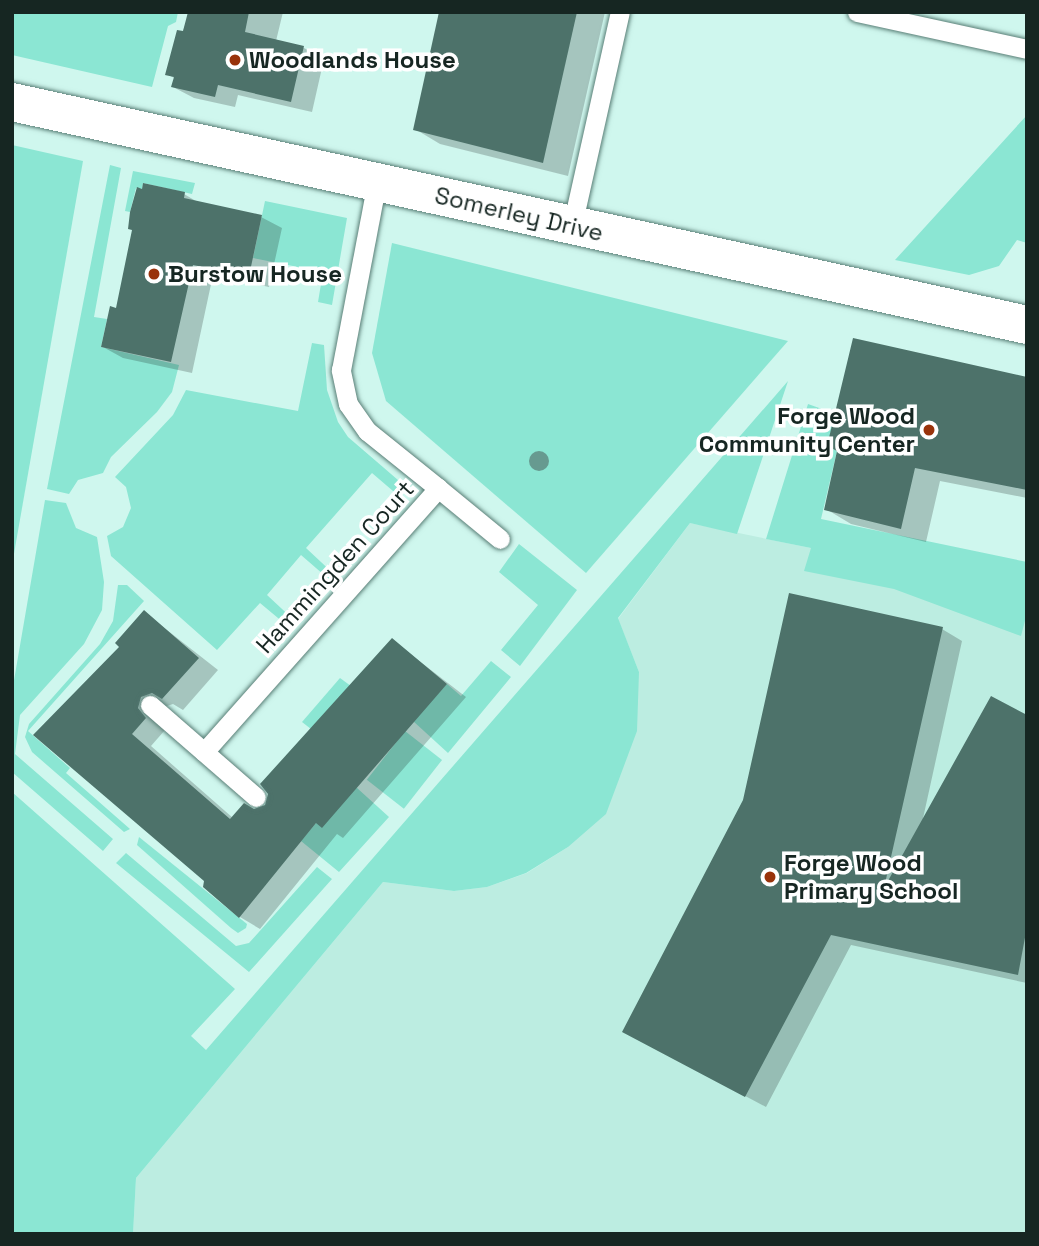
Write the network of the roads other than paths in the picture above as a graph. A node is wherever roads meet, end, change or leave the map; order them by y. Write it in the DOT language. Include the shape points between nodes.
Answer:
graph roads {
  1 [pos="620,12"];
  2 [pos="858,12"];
  3 [pos="1027,49"];
  4 [pos="12,102"];
  5 [pos="377,182"];
  6 [pos="572,226"];
  7 [pos="1027,325"];
  8 [pos="438,488"];
  9 [pos="500,539"];
  10 [pos="150,705"];
  11 [pos="204,752"];
  12 [pos="256,797"];
  1 -- 6 [label="lane"];
  2 -- 3 [label="lane"];
  4 -- 5 [label="street, Somerley Drive"];
  5 -- 6 [label="street, Somerley Drive"];
  5 -- 8 [label="lane, Hammingden Court" via="341,370 346,393 367,431"];
  6 -- 7 [label="street, Somerley Drive"];
  8 -- 9 [label="lane"];
  8 -- 11 [label="lane, Hammingden Court"];
  10 -- 11 [label="lane"];
  11 -- 12 [label="lane"];
}
